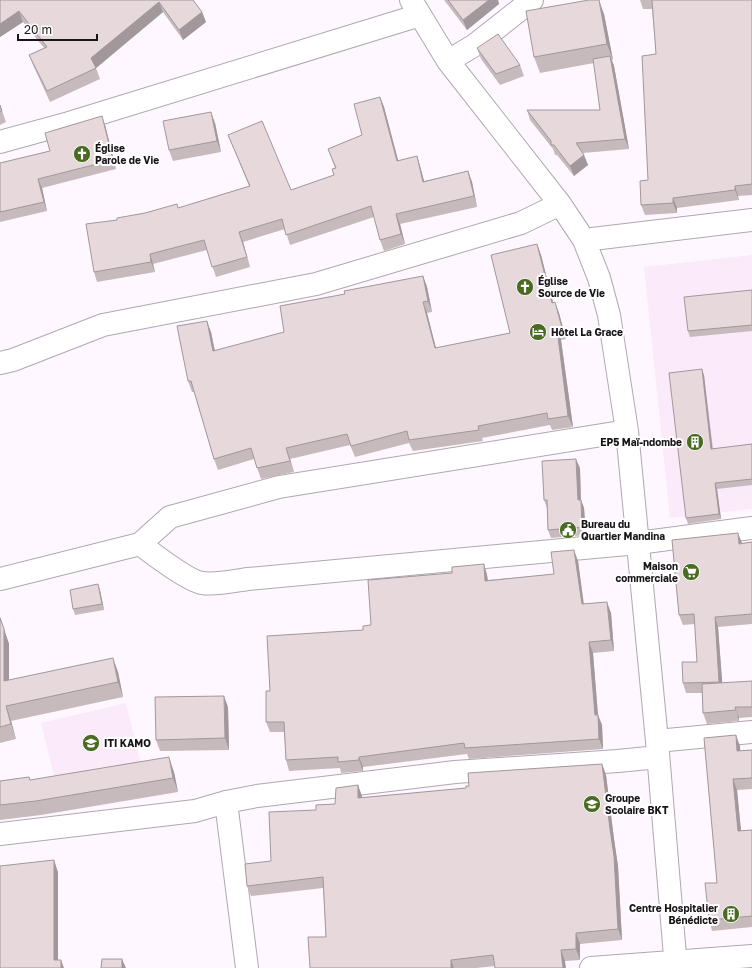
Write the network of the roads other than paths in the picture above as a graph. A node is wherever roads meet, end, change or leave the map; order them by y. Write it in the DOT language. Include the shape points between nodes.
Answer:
graph roads {
  1 [pos="532,0"];
  2 [pos="416,8"];
  3 [pos="448,61"];
  4 [pos="0,142"];
  5 [pos="560,204"];
  6 [pos="752,220"];
  7 [pos="584,240"];
  8 [pos="0,363"];
  9 [pos="627,431"];
  10 [pos="752,528"];
  11 [pos="638,543"];
  12 [pos="140,544"];
  13 [pos="0,579"];
  14 [pos="752,732"];
  15 [pos="657,749"];
  16 [pos="226,802"];
  17 [pos="0,834"];
  18 [pos="752,956"];
  19 [pos="675,965"];
  20 [pos="247,968"];
  21 [pos="592,968"];
  1 -- 3 [label="street" via="475,45"];
  2 -- 3 [label="street"];
  2 -- 4 [label="street" via="69,123"];
  3 -- 5 [label="street"];
  5 -- 7 [label="street"];
  5 -- 8 [label="street" via="521,223 316,284 103,325"];
  6 -- 7 [label="street"];
  7 -- 9 [label="street" via="599,278 609,315"];
  9 -- 11 [label="street"];
  9 -- 12 [label="street" via="279,487 170,517"];
  10 -- 11 [label="street"];
  11 -- 12 [label="street" via="216,583 192,580"];
  11 -- 15 [label="street"];
  12 -- 13 [label="street"];
  14 -- 15 [label="street"];
  15 -- 16 [label="street" via="618,761 455,772"];
  15 -- 19 [label="street"];
  16 -- 17 [label="street" via="195,811"];
  16 -- 20 [label="street"];
  18 -- 19 [label="street"];
  19 -- 21 [label="street"];
}
